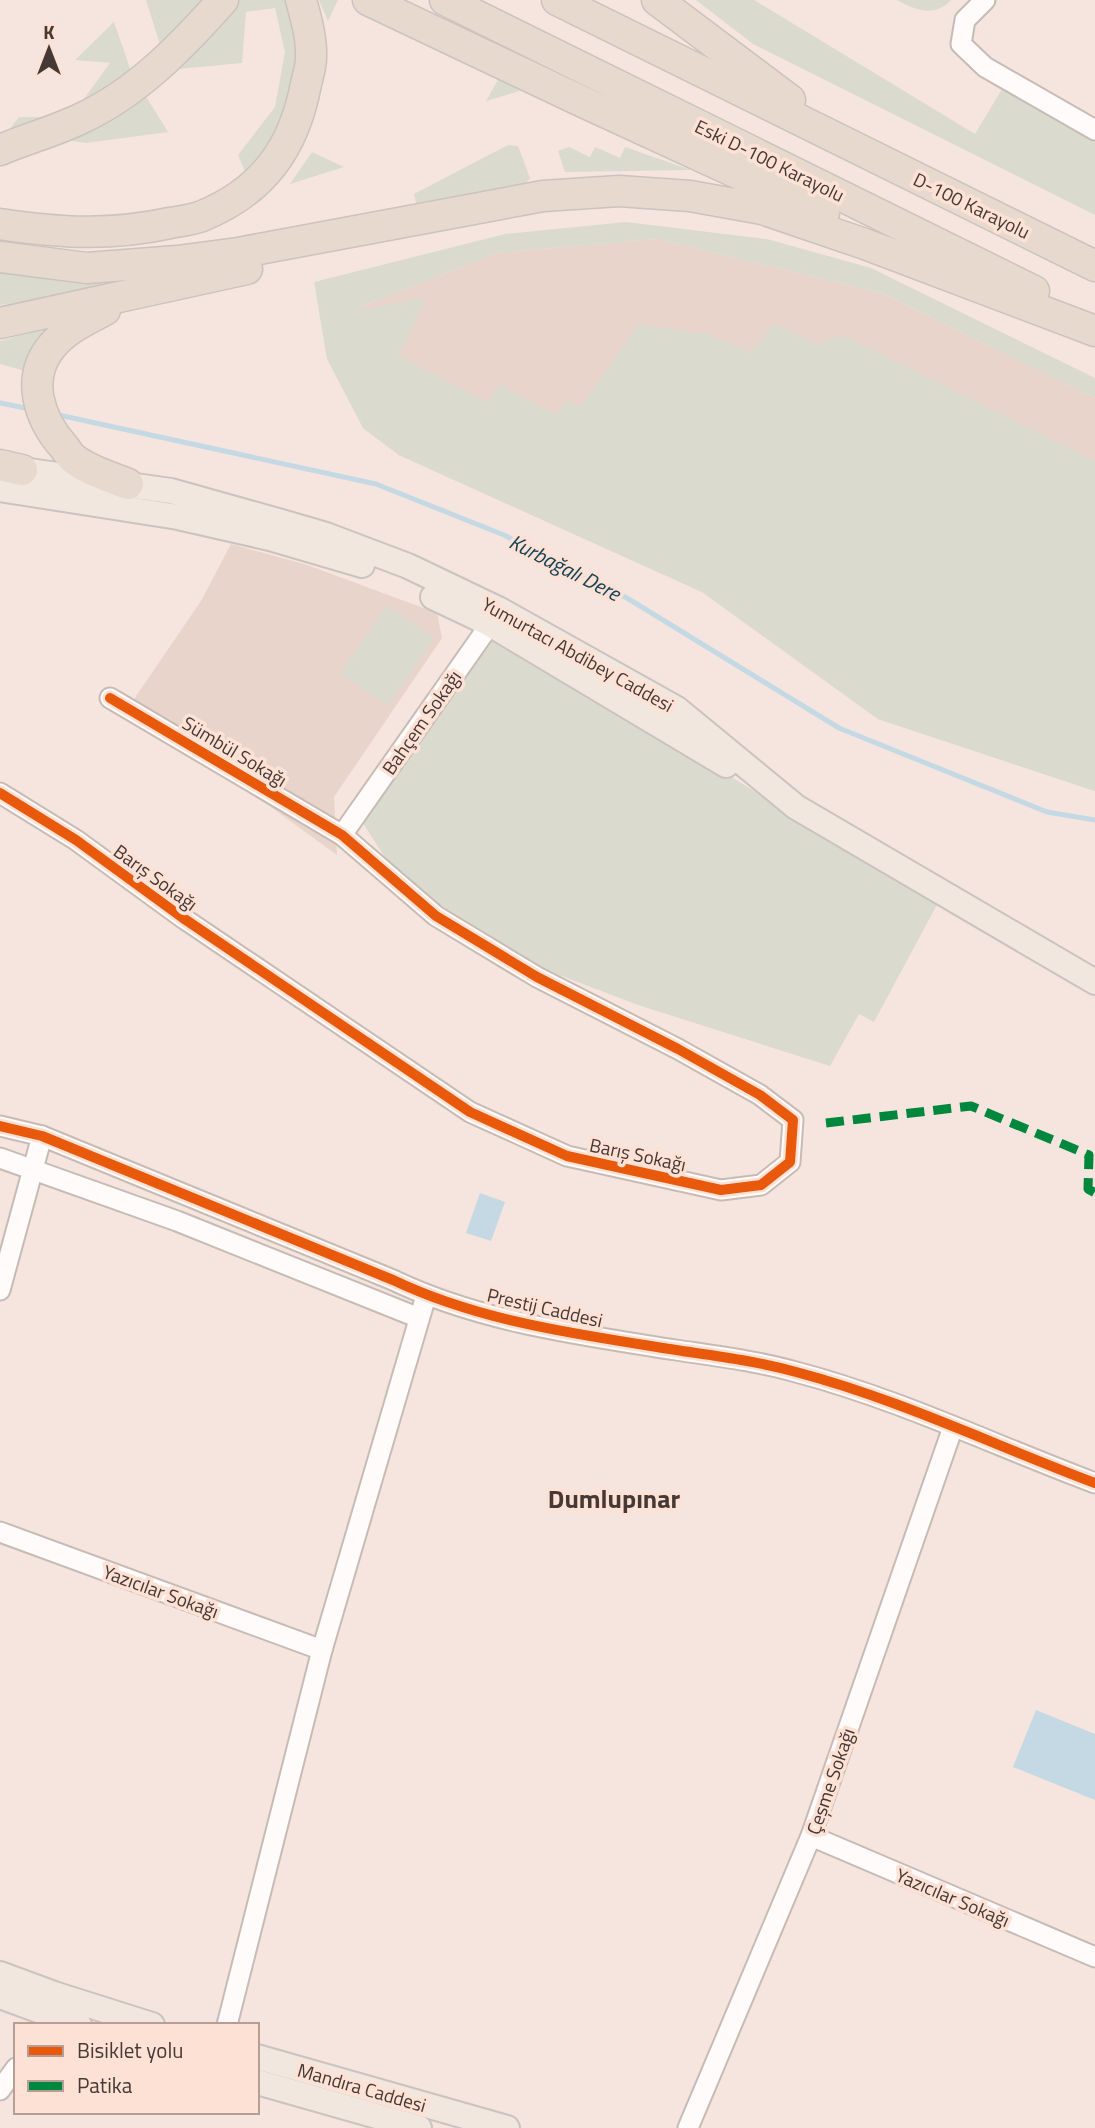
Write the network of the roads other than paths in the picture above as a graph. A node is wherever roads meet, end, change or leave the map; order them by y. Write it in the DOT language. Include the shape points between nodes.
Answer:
graph roads {
  1 [pos="223,0"];
  2 [pos="301,0"];
  3 [pos="368,0"];
  4 [pos="445,0"];
  5 [pos="557,0"];
  6 [pos="589,0"];
  7 [pos="657,0"];
  8 [pos="985,0"];
  9 [pos="618,30"];
  10 [pos="62,125"];
  11 [pos="1094,125"];
  12 [pos="0,135"];
  13 [pos="850,144"];
  14 [pos="0,149"];
  15 [pos="467,210"];
  16 [pos="0,224"];
  17 [pos="0,257"];
  18 [pos="1095,265"];
  19 [pos="133,295"];
  20 [pos="1041,312"];
  21 [pos="1095,321"];
  22 [pos="0,323"];
  23 [pos="1095,331"];
  24 [pos="5,471"];
  25 [pos="128,484"];
  26 [pos="495,617"];
  27 [pos="110,698"];
  28 [pos="0,793"];
  29 [pos="342,835"];
  30 [pos="1095,982"];
  31 [pos="0,1126"];
  32 [pos="42,1136"];
  33 [pos="0,1158"];
  34 [pos="33,1169"];
  35 [pos="0,1290"];
  36 [pos="426,1296"];
  37 [pos="419,1318"];
  38 [pos="953,1427"];
  39 [pos="1095,1483"];
  40 [pos="0,1532"];
  41 [pos="321,1650"];
  42 [pos="811,1836"];
  43 [pos="1095,1957"];
  44 [pos="0,1974"];
  45 [pos="0,1996"];
  46 [pos="49,2020"];
  47 [pos="67,2023"];
  48 [pos="146,2023"];
  49 [pos="228,2023"];
  50 [pos="259,2058"];
  51 [pos="14,2071"];
  52 [pos="259,2083"];
  53 [pos="0,2090"];
  54 [pos="419,2128"];
  55 [pos="507,2128"];
  56 [pos="688,2128"];
  1 -- 10 [label="highway" via="143,79 80,119"];
  2 -- 16 [label="highway" via="311,57 301,114 289,141 262,176 234,200 200,217 149,228 92,233"];
  3 -- 20 [label="highway"];
  4 -- 21 [label="highway, Eski D-100 Karayolu"];
  5 -- 9 [label="highway"];
  6 -- 9 [label="highway"];
  7 -- 13 [label="highway"];
  8 -- 11 [label="street" via="965,20 961,44 985,67"];
  9 -- 13 [label="highway"];
  10 -- 12 [label="highway"];
  10 -- 14 [label="highway"];
  13 -- 18 [label="highway, D-100 Karayolu"];
  15 -- 17 [label="highway" via="177,261 87,268"];
  15 -- 19 [label="highway"];
  15 -- 20 [label="highway" via="543,195 619,191 702,198 762,209"];
  19 -- 22 [label="highway"];
  19 -- 25 [label="highway" via="65,332 50,348 38,374 37,391 50,431 74,459"];
  20 -- 23 [label="highway"];
  24 -- 25 [label="main road, Yumurtacı Abdibey Caddesi"];
  24 -- 26 [label="main road" via="373,568"];
  25 -- 26 [label="main road, Yumurtacı Abdibey Caddesi" via="171,491 326,536 408,566"];
  26 -- 29 [label="street, Bahçem Sokağı"];
  26 -- 30 [label="main road, Yumurtacı Abdibey Caddesi" via="677,709 796,807"];
  27 -- 29 [label="street, Sümbül Sokağı"];
  28 -- 29 [label="street, Barış Sokağı" via="76,840 470,1112 567,1156 721,1190 761,1185 790,1162 793,1120 760,1095 537,978 436,916"];
  31 -- 32 [label="street, Prestij Caddesi"];
  32 -- 34 [label="street"];
  32 -- 36 [label="street, Prestij Caddesi"];
  33 -- 34 [label="street"];
  34 -- 35 [label="street"];
  34 -- 37 [label="street"];
  36 -- 37 [label="street"];
  36 -- 38 [label="street, Prestij Caddesi" via="585,1336 795,1371"];
  37 -- 41 [label="street"];
  38 -- 39 [label="street, Prestij Caddesi"];
  38 -- 42 [label="street, Çeşme Sokağı"];
  40 -- 41 [label="street, Yazıcılar Sokağı"];
  41 -- 49 [label="street"];
  42 -- 43 [label="street, Yazıcılar Sokağı"];
  42 -- 56 [label="street, Çeşme Sokağı"];
  44 -- 48 [label="main road"];
  45 -- 46 [label="main road"];
  46 -- 47 [label="main road"];
  50 -- 55 [label="main road, Mandıra Caddesi"];
  51 -- 53 [label="street"];
  52 -- 54 [label="main road, Mandıra Caddesi"];
}
